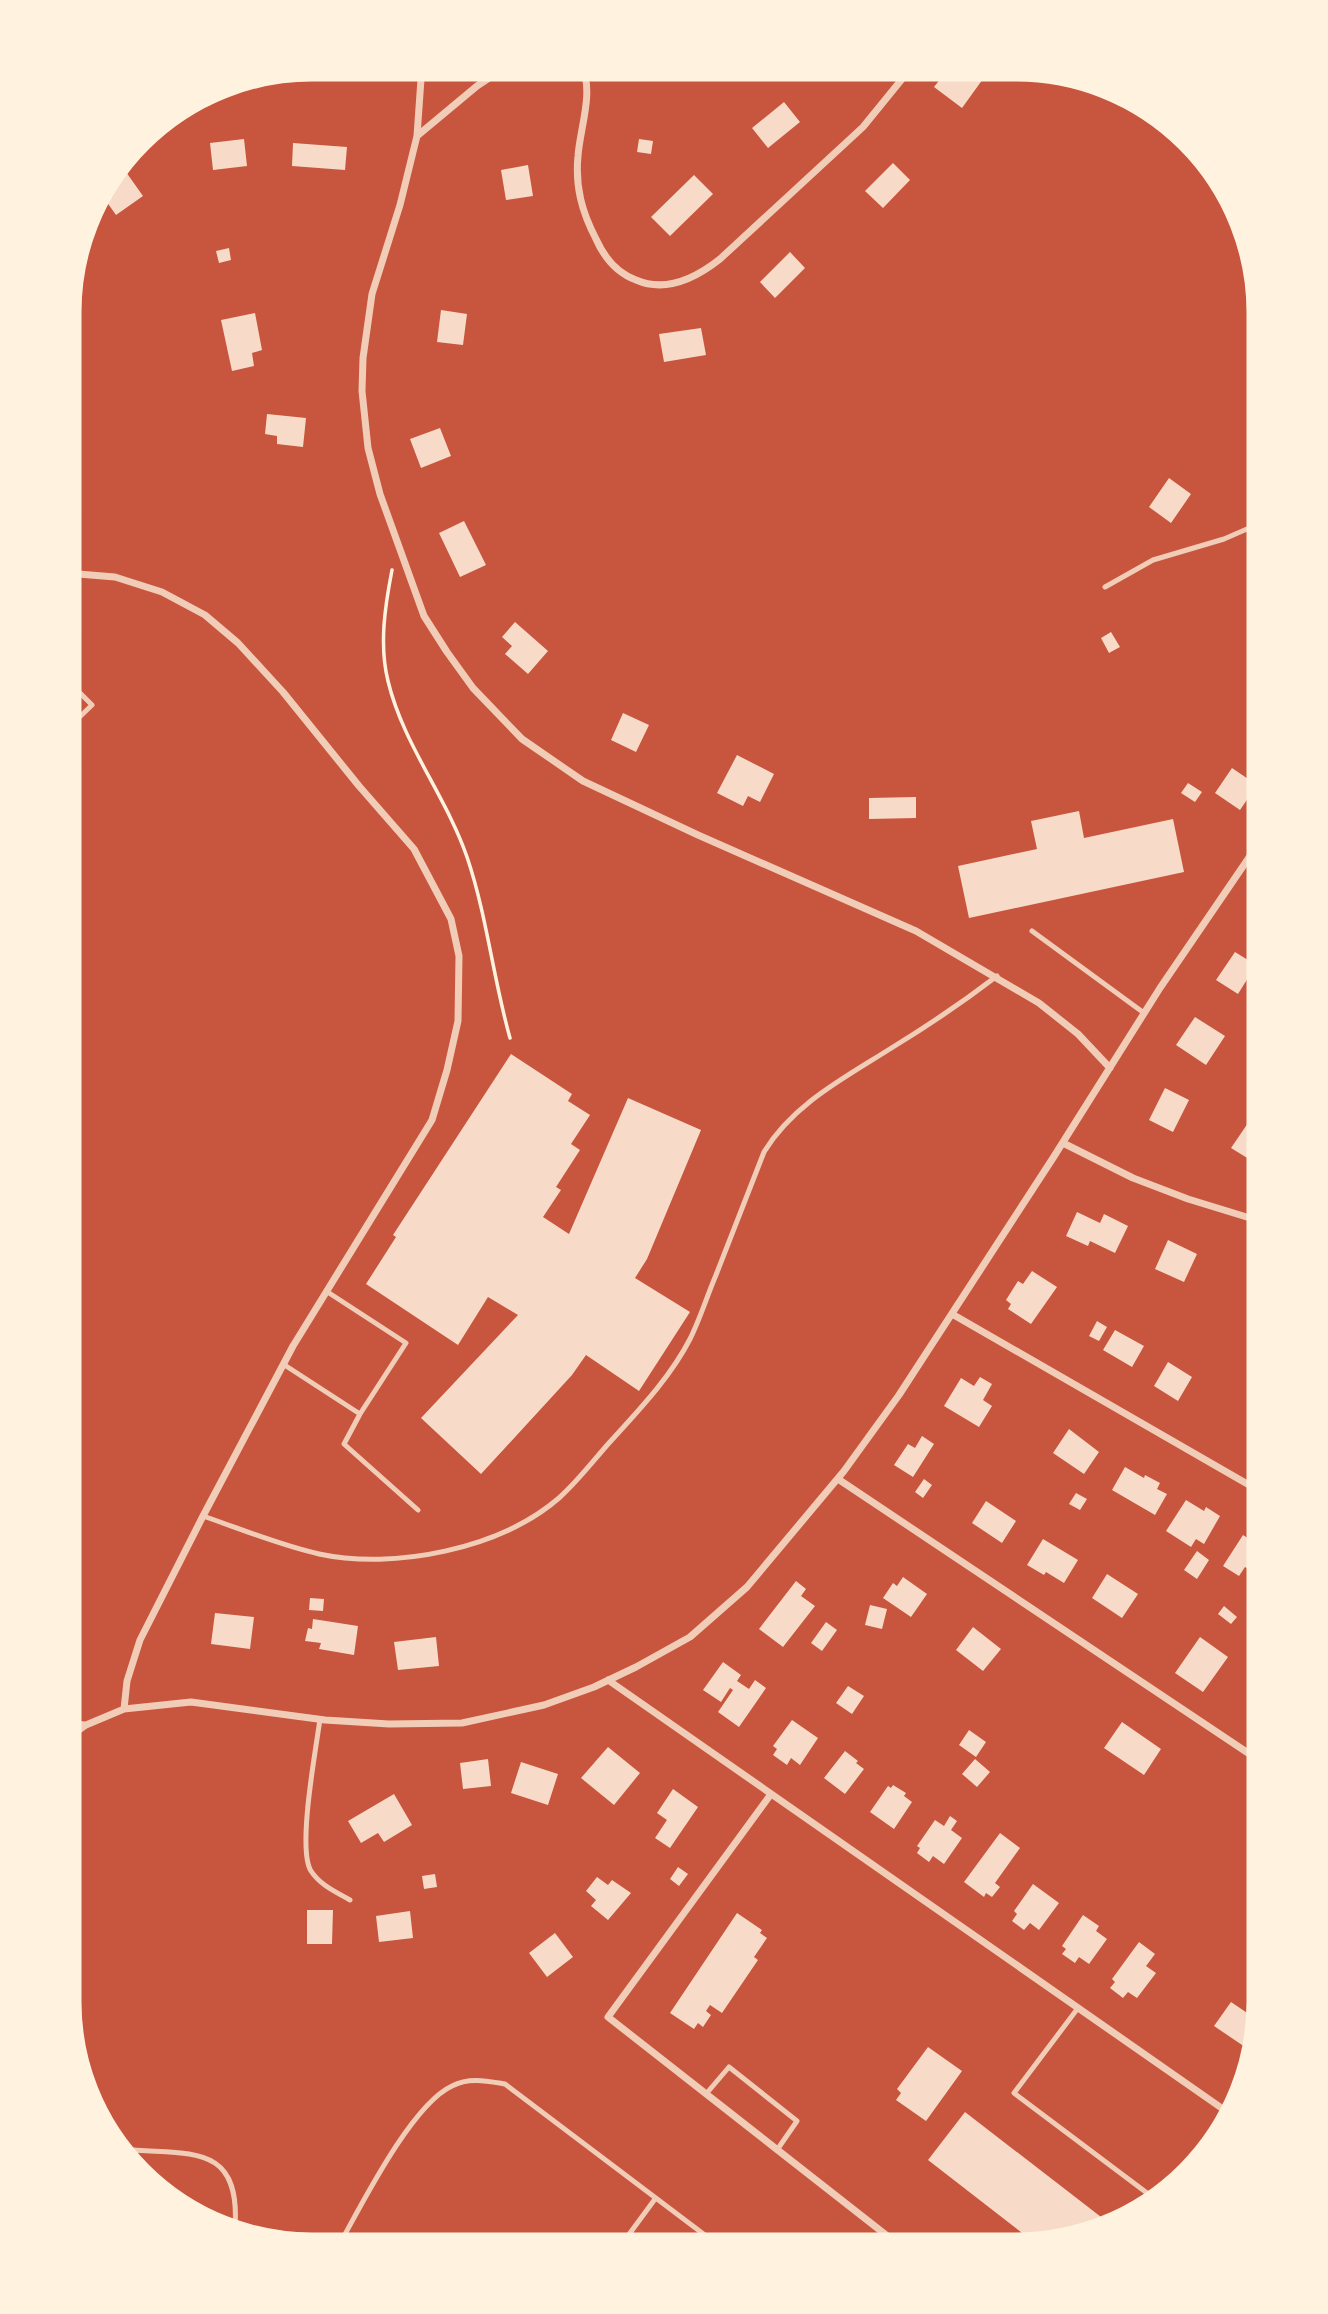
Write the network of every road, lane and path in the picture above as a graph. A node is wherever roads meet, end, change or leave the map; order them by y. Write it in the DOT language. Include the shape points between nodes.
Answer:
graph roads {
  1 [pos="421,77"];
  2 [pos="490,77"];
  3 [pos="586,77"];
  4 [pos="904,77"];
  5 [pos="417,136"];
  6 [pos="1251,528"];
  7 [pos="401,557"];
  8 [pos="77,574"];
  9 [pos="1105,587"];
  10 [pos="77,690"];
  11 [pos="77,719"];
  12 [pos="1251,855"];
  13 [pos="1032,931"];
  14 [pos="996,976"];
  15 [pos="1144,1013"];
  16 [pos="510,1038"];
  17 [pos="1110,1068"];
  18 [pos="1063,1143"];
  19 [pos="1250,1218"];
  20 [pos="326,1291"];
  21 [pos="952,1314"];
  22 [pos="283,1364"];
  23 [pos="360,1414"];
  24 [pos="838,1479"];
  25 [pos="1250,1486"];
  26 [pos="418,1510"];
  27 [pos="204,1516"];
  28 [pos="608,1680"];
  29 [pos="124,1709"];
  30 [pos="320,1719"];
  31 [pos="77,1724"];
  32 [pos="86,1725"];
  33 [pos="77,1731"];
  34 [pos="1250,1754"];
  35 [pos="771,1794"];
  36 [pos="350,1900"];
  37 [pos="1078,2008"];
  38 [pos="706,2094"];
  39 [pos="1225,2110"];
  40 [pos="129,2150"];
  41 [pos="777,2150"];
  42 [pos="1149,2195"];
  43 [pos="654,2199"];
  44 [pos="234,2224"];
  45 [pos="344,2237"];
  46 [pos="627,2237"];
  47 [pos="707,2237"];
  48 [pos="889,2237"];
  1 -- 5 [label="street"];
  2 -- 5 [label="street"];
  3 -- 4 [label="street" via="577,159 579,200 598,245 613,265 642,283 669,285 703,272 720,259 863,127"];
  5 -- 7 [label="street" via="372,295 363,358 368,448"];
  6 -- 9 [label="lane" via="1153,560"];
  7 -- 14 [label="street" via="424,616 473,688 522,739 551,760 632,804 916,931"];
  7 -- 16 [label="path" via="392,568 386,606 383,648 387,681 467,857"];
  8 -- 20 [label="street" via="115,577 162,592 212,621 238,643 414,849 451,919 459,956 458,1021 432,1119"];
  10 -- 11 [label="lane" via="92,705"];
  12 -- 15 [label="street"];
  13 -- 15 [label="lane"];
  14 -- 17 [label="street" via="1078,1034"];
  14 -- 27 [label="lane" via="950,1011 819,1094 776,1134 764,1152 691,1338 673,1367 560,1497 526,1521 452,1549 355,1559 283,1544"];
  15 -- 17 [label="street"];
  17 -- 18 [label="street"];
  18 -- 19 [label="street" via="1144,1182"];
  18 -- 21 [label="street"];
  20 -- 22 [label="street"];
  20 -- 23 [label="lane" via="406,1343"];
  21 -- 24 [label="street"];
  21 -- 25 [label="street"];
  22 -- 23 [label="lane"];
  22 -- 27 [label="street"];
  23 -- 26 [label="lane" via="344,1444"];
  24 -- 28 [label="street" via="747,1587 690,1637"];
  24 -- 34 [label="street"];
  27 -- 29 [label="street" via="140,1640"];
  28 -- 30 [label="street" via="544,1705 462,1723"];
  28 -- 35 [label="street"];
  29 -- 30 [label="street" via="191,1702"];
  29 -- 32 [label="street"];
  30 -- 36 [label="lane" via="304,1847 309,1869"];
  31 -- 32 [label="street"];
  32 -- 33 [label="street"];
  35 -- 37 [label="street"];
  35 -- 38 [label="street" via="608,2017"];
  37 -- 39 [label="street"];
  37 -- 42 [label="lane" via="1014,2093"];
  38 -- 41 [label="street"];
  38 -- 41 [label="lane" via="729,2067 797,2121"];
  40 -- 44 [label="lane" via="204,2156 230,2179 236,2207"];
  41 -- 48 [label="street"];
  43 -- 45 [label="lane" via="505,2084 472,2080 433,2097 410,2126"];
  43 -- 46 [label="lane"];
  43 -- 47 [label="lane"];
}
